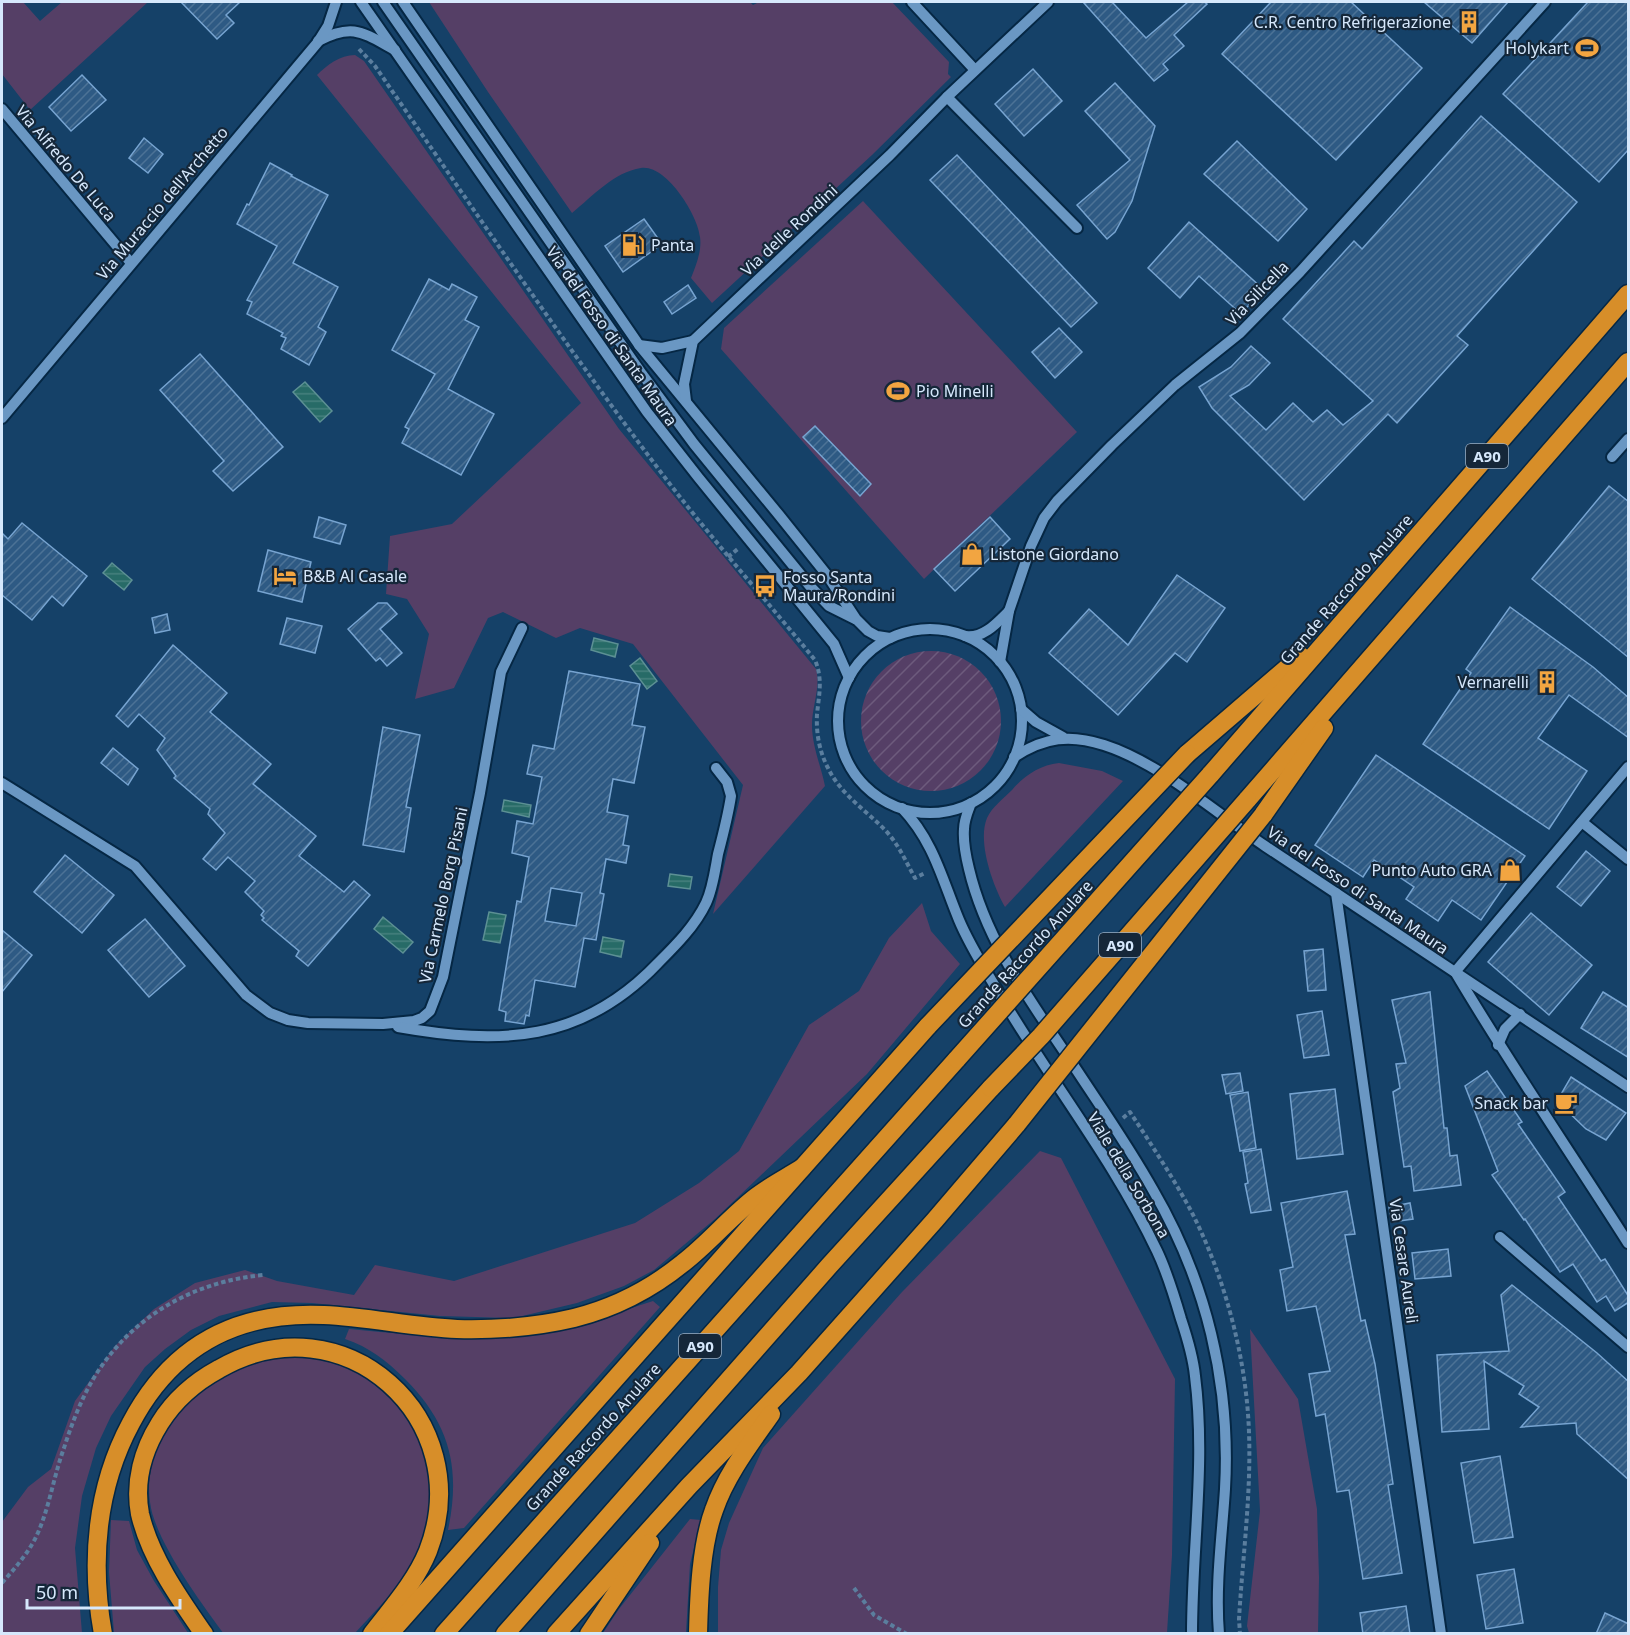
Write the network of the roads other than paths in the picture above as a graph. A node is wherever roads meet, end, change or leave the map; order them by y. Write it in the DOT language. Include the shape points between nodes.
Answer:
graph roads {
  1 [pos="336,2"];
  2 [pos="361,2"];
  3 [pos="383,2"];
  4 [pos="403,2"];
  5 [pos="912,2"];
  6 [pos="1047,2"];
  7 [pos="1545,2"];
  8 [pos="318,42"];
  9 [pos="397,51"];
  10 [pos="975,70"];
  11 [pos="947,97"];
  12 [pos="2,109"];
  13 [pos="1077,228"];
  14 [pos="131,263"];
  15 [pos="1629,294"];
  16 [pos="693,341"];
  17 [pos="639,345"];
  18 [pos="1629,363"];
  19 [pos="686,401"];
  20 [pos="2,418"];
  21 [pos="1629,438"];
  22 [pos="1612,457"];
  23 [pos="1009,611"];
  24 [pos="1346,618"];
  25 [pos="856,619"];
  26 [pos="522,628"];
  27 [pos="964,636"];
  28 [pos="890,638"];
  29 [pos="1374,655"];
  30 [pos="1000,662"];
  31 [pos="849,678"];
  32 [pos="1021,709"];
  33 [pos="1063,737"];
  34 [pos="1014,758"];
  35 [pos="1629,767"];
  36 [pos="716,768"];
  37 [pos="2,783"];
  38 [pos="971,803"];
  39 [pos="902,808"];
  40 [pos="1582,822"];
  41 [pos="1629,859"];
  42 [pos="1336,893"];
  43 [pos="1455,972"];
  44 [pos="1520,1014"];
  45 [pos="383,1024"];
  46 [pos="1498,1045"];
  47 [pos="1629,1087"];
  48 [pos="802,1168"];
  49 [pos="1500,1237"];
  50 [pos="1629,1243"];
  51 [pos="1629,1347"];
  52 [pos="799,1373"];
  53 [pos="688,1486"];
  54 [pos="103,1634"];
  55 [pos="204,1634"];
  56 [pos="372,1634"];
  57 [pos="389,1634"];
  58 [pos="444,1634"];
  59 [pos="505,1634"];
  60 [pos="556,1634"];
  61 [pos="589,1634"];
  62 [pos="699,1634"];
  63 [pos="1192,1634"];
  64 [pos="1219,1634"];
  65 [pos="1442,1634"];
  1 -- 8 [label="street, Via Muraccio dell'Archetto"];
  2 -- 9 [label="street, Via del Fosso di Santa Maura"];
  3 -- 25 [label="street, Via del Fosso di Santa Maura" via="694,444 809,585 829,606"];
  4 -- 17 [label="street, Via del Fosso di Santa Maura"];
  5 -- 10 [label="street"];
  6 -- 10 [label="street, Via delle Rondini"];
  7 -- 23 [label="street, Via Silicella" via="1300,272 1240,333 1175,385 1062,494 1037,532"];
  8 -- 9 [label="street" via="337,32 351,31"];
  8 -- 14 [label="street, Via Muraccio dell'Archetto"];
  9 -- 31 [label="street, Via del Fosso di Santa Maura" via="647,412 834,644"];
  10 -- 11 [label="street, Via delle Rondini"];
  11 -- 13 [label="street"];
  11 -- 16 [label="street, Via delle Rondini"];
  12 -- 14 [label="street, Via Alfredo De Luca"];
  14 -- 20 [label="street, Via Muraccio dell'Archetto"];
  15 -- 24 [label="highway, Grande Raccordo Anulare / A90"];
  16 -- 17 [label="street" via="662,348"];
  16 -- 19 [label="street" via="684,384"];
  17 -- 19 [label="street, Via del Fosso di Santa Maura"];
  18 -- 29 [label="highway, A90"];
  19 -- 25 [label="street, Via del Fosso di Santa Maura" via="827,575"];
  21 -- 22 [label="street"];
  23 -- 27 [label="street, Via Silicella" via="984,632"];
  23 -- 30 [label="street, Via Silicella"];
  24 -- 48 [label="highway, bridge" via="1187,754 928,1026"];
  24 -- 58 [label="highway, Grande Raccordo Anulare / A90, bridge"];
  25 -- 28 [label="street, Via del Fosso di Santa Maura" via="868,631"];
  26 -- 45 [label="street, Via Carmelo Borg Pisani" via="501,672 439,991 423,1018"];
  27 -- 28 [label="street" via="927,629"];
  27 -- 30 [label="street"];
  28 -- 31 [label="street" via="866,655"];
  29 -- 52 [label="highway, bridge" via="1263,815 1017,1124"];
  29 -- 59 [label="highway, A90, bridge" via="1041,1036 829,1266"];
  30 -- 32 [label="street" via="1010,676"];
  31 -- 39 [label="street" via="839,706 843,749 865,786"];
  32 -- 33 [label="street, Via del Fosso di Santa Maura"];
  32 -- 34 [label="street" via="1021,734"];
  33 -- 34 [label="street, Via del Fosso di Santa Maura"];
  33 -- 42 [label="street, Via del Fosso di Santa Maura" via="1107,746 1150,766"];
  34 -- 38 [label="street" via="999,782"];
  35 -- 40 [label="street"];
  36 -- 45 [label="street" via="727,782 731,796 706,901 691,927 667,954 618,1000 587,1017 522,1035 443,1033"];
  37 -- 45 [label="street, Via Carmelo Borg Pisani" via="135,866 246,995 264,1009 301,1022"];
  38 -- 39 [label="street" via="949,811"];
  38 -- 64 [label="street, Viale della Sorbona" via="964,826 965,844 987,924 1008,964 1153,1189 1182,1244 1204,1303 1225,1421"];
  39 -- 63 [label="street, Viale della Sorbona" via="921,831 939,864 975,952 1016,1023 1133,1205 1176,1302 1195,1373 1201,1442"];
  40 -- 41 [label="street"];
  40 -- 43 [label="street"];
  42 -- 43 [label="street, Via del Fosso di Santa Maura"];
  42 -- 65 [label="street, Via Cesare Aureli"];
  43 -- 44 [label="street, Via del Fosso di Santa Maura"];
  43 -- 46 [label="street"];
  44 -- 46 [label="street" via="1505,1029"];
  44 -- 47 [label="street, Via del Fosso di Santa Maura"];
  46 -- 50 [label="street"];
  48 -- 54 [label="highway" via="754,1198 684,1263 658,1281 619,1303 573,1318 512,1327 457,1329 293,1315 241,1324 194,1348 168,1370 140,1406 108,1479 100,1512 96,1560"];
  48 -- 57 [label="highway"];
  49 -- 51 [label="street"];
  52 -- 53 [label="highway"];
  52 -- 62 [label="highway" via="742,1457 714,1508 704,1545"];
  53 -- 60 [label="highway"];
  53 -- 61 [label="highway"];
  55 -- 56 [label="highway" via="146,1533 138,1498 141,1467 162,1420 188,1389 244,1356 293,1347 336,1353 379,1376 410,1407 436,1455 439,1500 429,1549"];
}
